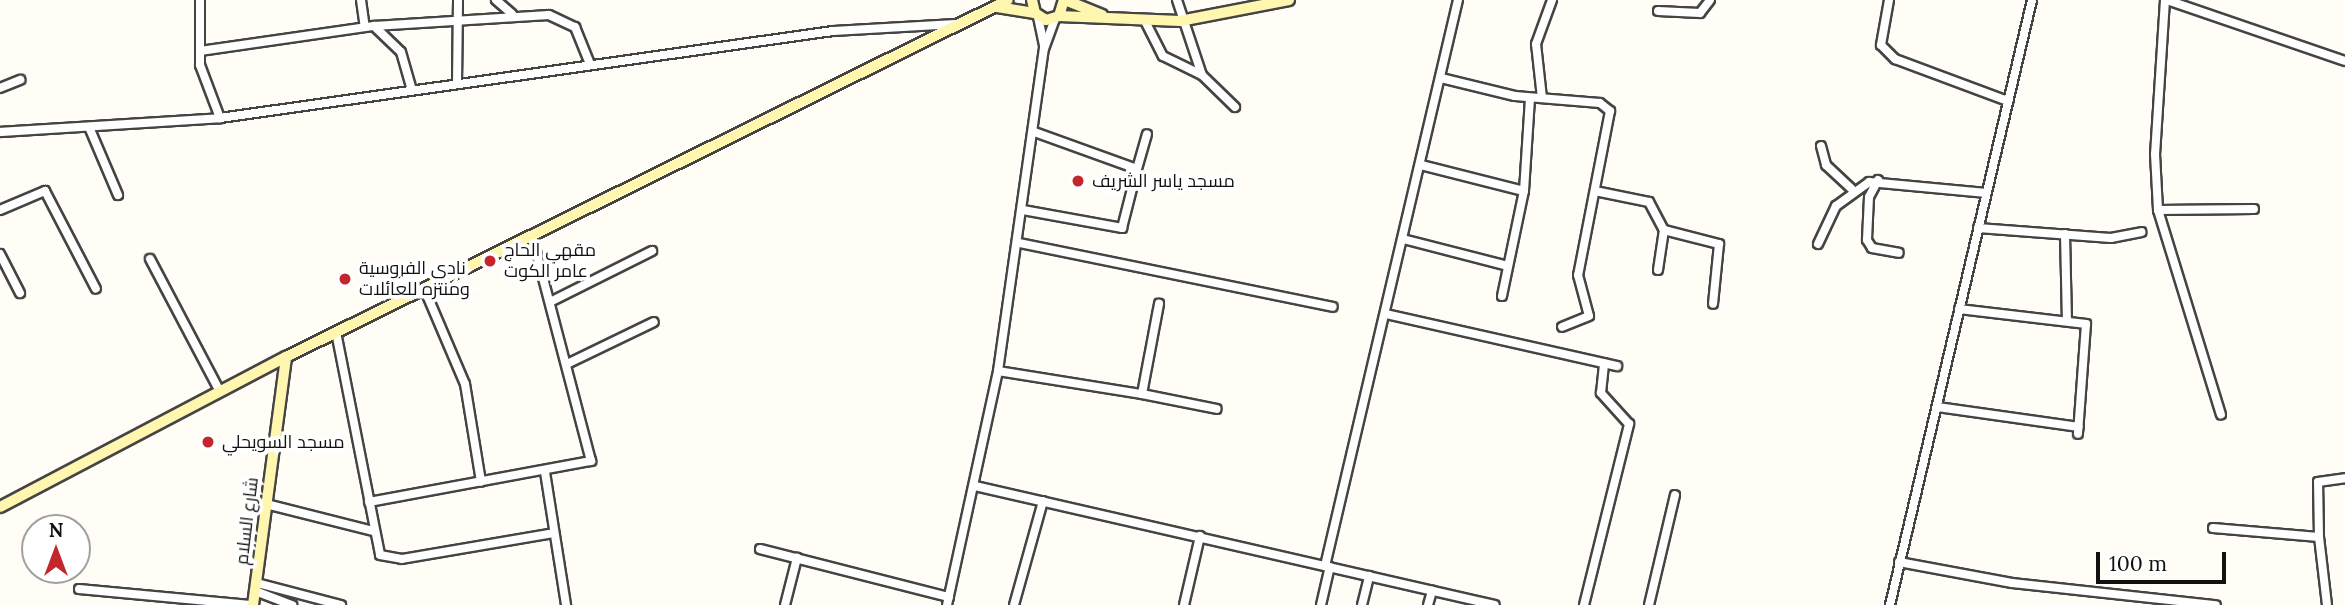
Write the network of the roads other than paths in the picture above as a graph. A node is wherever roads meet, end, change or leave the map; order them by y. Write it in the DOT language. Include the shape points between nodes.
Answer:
graph roads {
  1 [pos="200,0"];
  2 [pos="361,0"];
  3 [pos="458,0"];
  4 [pos="496,0"];
  5 [pos="1008,0"];
  6 [pos="1032,0"];
  7 [pos="1064,0"];
  8 [pos="1177,0"];
  9 [pos="1289,0"];
  10 [pos="1458,0"];
  11 [pos="1552,0"];
  12 [pos="1710,0"];
  13 [pos="1889,0"];
  14 [pos="2032,0"];
  15 [pos="2166,0"];
  16 [pos="991,8"];
  17 [pos="1658,11"];
  18 [pos="512,15"];
  19 [pos="1036,15"];
  20 [pos="1057,17"];
  21 [pos="458,19"];
  22 [pos="1118,20"];
  23 [pos="1180,21"];
  24 [pos="1146,23"];
  25 [pos="956,24"];
  26 [pos="370,27"];
  27 [pos="1044,49"];
  28 [pos="200,51"];
  29 [pos="2345,61"];
  30 [pos="590,64"];
  31 [pos="1202,75"];
  32 [pos="1441,78"];
  33 [pos="20,80"];
  34 [pos="457,84"];
  35 [pos="0,89"];
  36 [pos="412,90"];
  37 [pos="1531,98"];
  38 [pos="1542,98"];
  39 [pos="2008,102"];
  40 [pos="1235,107"];
  41 [pos="220,118"];
  42 [pos="89,127"];
  43 [pos="0,132"];
  44 [pos="1034,132"];
  45 [pos="1147,134"];
  46 [pos="1821,146"];
  47 [pos="1421,166"];
  48 [pos="1137,169"];
  49 [pos="1878,180"];
  50 [pos="1852,189"];
  51 [pos="1524,191"];
  52 [pos="1595,191"];
  53 [pos="1986,192"];
  54 [pos="118,195"];
  55 [pos="1023,209"];
  56 [pos="2254,209"];
  57 [pos="0,210"];
  58 [pos="2158,210"];
  59 [pos="1978,228"];
  60 [pos="1664,230"];
  61 [pos="2141,232"];
  62 [pos="2065,234"];
  63 [pos="532,236"];
  64 [pos="1403,239"];
  65 [pos="1019,243"];
  66 [pos="1818,244"];
  67 [pos="652,251"];
  68 [pos="1899,253"];
  69 [pos="0,254"];
  70 [pos="150,258"];
  71 [pos="1508,266"];
  72 [pos="1658,270"];
  73 [pos="424,288"];
  74 [pos="96,289"];
  75 [pos="20,293"];
  76 [pos="1502,296"];
  77 [pos="552,301"];
  78 [pos="1159,304"];
  79 [pos="1713,304"];
  80 [pos="1334,307"];
  81 [pos="1959,309"];
  82 [pos="1386,313"];
  83 [pos="2067,320"];
  84 [pos="654,322"];
  85 [pos="1562,327"];
  86 [pos="336,332"];
  87 [pos="286,357"];
  88 [pos="569,363"];
  89 [pos="1604,363"];
  90 [pos="1617,366"];
  91 [pos="998,371"];
  92 [pos="220,392"];
  93 [pos="1142,394"];
  94 [pos="1938,407"];
  95 [pos="1217,409"];
  96 [pos="2221,415"];
  97 [pos="545,472"];
  98 [pos="2345,478"];
  99 [pos="481,482"];
  100 [pos="975,486"];
  101 [pos="1675,495"];
  102 [pos="1043,501"];
  103 [pos="369,502"];
  104 [pos="267,504"];
  105 [pos="0,507"];
  106 [pos="2213,528"];
  107 [pos="373,531"];
  108 [pos="554,533"];
  109 [pos="1200,536"];
  110 [pos="2319,537"];
  111 [pos="760,550"];
  112 [pos="797,558"];
  113 [pos="1899,562"];
  114 [pos="1328,566"];
  115 [pos="1368,576"];
  116 [pos="256,587"];
  117 [pos="79,589"];
  118 [pos="1432,591"];
  119 [pos="948,601"];
  120 [pos="253,605"];
  121 [pos="292,605"];
  122 [pos="341,605"];
  123 [pos="566,605"];
  124 [pos="785,605"];
  125 [pos="1014,605"];
  126 [pos="1184,605"];
  127 [pos="1321,605"];
  128 [pos="1362,605"];
  129 [pos="1428,605"];
  130 [pos="1495,605"];
  131 [pos="1584,605"];
  132 [pos="1649,605"];
  133 [pos="1890,605"];
  134 [pos="2216,605"];
  135 [pos="2328,605"];
  1 -- 28 [label="street"];
  2 -- 26 [label="street"];
  3 -- 21 [label="street"];
  4 -- 18 [label="street"];
  5 -- 16 [label="main road"];
  6 -- 19 [label="main road"];
  7 -- 20 [label="main road"];
  7 -- 22 [label="main road"];
  8 -- 23 [label="street"];
  9 -- 23 [label="main road"];
  10 -- 32 [label="street"];
  11 -- 38 [label="street" via="1536,44"];
  12 -- 17 [label="street" via="1700,13"];
  13 -- 39 [label="street" via="1881,45 1895,60"];
  14 -- 39 [label="street"];
  15 -- 29 [label="street"];
  15 -- 58 [label="street" via="2155,154"];
  16 -- 19 [label="main road"];
  16 -- 25 [label="main road"];
  18 -- 21 [label="street"];
  18 -- 30 [label="street" via="562,18 575,27"];
  19 -- 20 [label="main road"];
  19 -- 27 [label="street"];
  20 -- 22 [label="main road"];
  20 -- 27 [label="street"];
  21 -- 26 [label="street"];
  21 -- 34 [label="street"];
  22 -- 24 [label="main road"];
  23 -- 24 [label="main road"];
  23 -- 31 [label="street"];
  24 -- 31 [label="street" via="1163,56"];
  25 -- 30 [label="street" via="833,31"];
  25 -- 63 [label="main road"];
  26 -- 28 [label="street"];
  26 -- 36 [label="street" via="401,52"];
  27 -- 44 [label="street"];
  28 -- 41 [label="street"];
  30 -- 34 [label="street"];
  31 -- 40 [label="street"];
  32 -- 37 [label="street"];
  32 -- 47 [label="street"];
  33 -- 35 [label="street"];
  34 -- 36 [label="street"];
  36 -- 41 [label="street"];
  37 -- 38 [label="street"];
  37 -- 51 [label="street"];
  38 -- 52 [label="street" via="1600,103 1610,111"];
  39 -- 53 [label="street"];
  41 -- 42 [label="street"];
  42 -- 43 [label="street"];
  42 -- 54 [label="street"];
  44 -- 48 [label="street"];
  44 -- 55 [label="street"];
  45 -- 48 [label="street"];
  46 -- 50 [label="street" via="1826,165"];
  47 -- 51 [label="street"];
  47 -- 64 [label="street"];
  48 -- 55 [label="street" via="1122,228"];
  49 -- 50 [label="street"];
  49 -- 53 [label="street"];
  49 -- 68 [label="street" via="1869,197 1867,240 1872,248"];
  50 -- 66 [label="street" via="1836,206"];
  51 -- 71 [label="street"];
  52 -- 60 [label="street" via="1649,202"];
  52 -- 85 [label="street" via="1578,275 1588,316"];
  53 -- 59 [label="street"];
  55 -- 65 [label="street"];
  56 -- 58 [label="street"];
  57 -- 74 [label="street" via="45,191"];
  58 -- 96 [label="street"];
  59 -- 62 [label="street"];
  59 -- 81 [label="street"];
  60 -- 72 [label="street"];
  60 -- 79 [label="street" via="1721,248"];
  61 -- 62 [label="street" via="2111,238"];
  62 -- 83 [label="street"];
  63 -- 73 [label="main road"];
  63 -- 77 [label="street"];
  64 -- 71 [label="street"];
  64 -- 82 [label="street"];
  65 -- 80 [label="street"];
  65 -- 91 [label="street"];
  67 -- 77 [label="street"];
  69 -- 75 [label="street"];
  70 -- 92 [label="street"];
  71 -- 76 [label="street"];
  73 -- 86 [label="main road"];
  73 -- 99 [label="street" via="466,384"];
  77 -- 88 [label="street"];
  78 -- 93 [label="street"];
  81 -- 83 [label="street"];
  81 -- 94 [label="street"];
  82 -- 89 [label="street"];
  82 -- 114 [label="street"];
  83 -- 94 [label="street" via="2087,327 2078,431"];
  84 -- 88 [label="street"];
  86 -- 87 [label="main road"];
  86 -- 103 [label="street"];
  87 -- 92 [label="main road"];
  87 -- 104 [label="main road, شارع السلام"];
  88 -- 97 [label="street" via="592,455 585,464"];
  89 -- 90 [label="street"];
  89 -- 131 [label="street" via="1601,393 1629,424"];
  91 -- 93 [label="street"];
  91 -- 100 [label="street"];
  92 -- 105 [label="main road"];
  93 -- 95 [label="street"];
  94 -- 113 [label="street"];
  97 -- 99 [label="street"];
  97 -- 108 [label="street"];
  98 -- 110 [label="street" via="2326,476 2318,482"];
  99 -- 103 [label="street"];
  100 -- 102 [label="street"];
  100 -- 119 [label="street"];
  101 -- 132 [label="street"];
  102 -- 109 [label="street"];
  102 -- 125 [label="street"];
  103 -- 107 [label="street"];
  104 -- 107 [label="street"];
  104 -- 116 [label="main road, شارع السلام"];
  106 -- 110 [label="street"];
  107 -- 108 [label="street" via="378,552 395,559"];
  108 -- 123 [label="street"];
  109 -- 114 [label="street"];
  109 -- 126 [label="street"];
  110 -- 135 [label="street"];
  111 -- 112 [label="street"];
  112 -- 119 [label="street"];
  112 -- 124 [label="street"];
  113 -- 133 [label="street"];
  113 -- 134 [label="street" via="2024,584"];
  114 -- 115 [label="street"];
  114 -- 127 [label="street"];
  115 -- 118 [label="street"];
  115 -- 128 [label="street"];
  116 -- 120 [label="main road, شارع السلام"];
  116 -- 121 [label="street"];
  116 -- 122 [label="street"];
  117 -- 120 [label="street"];
  118 -- 129 [label="street"];
  118 -- 130 [label="street"];
}
